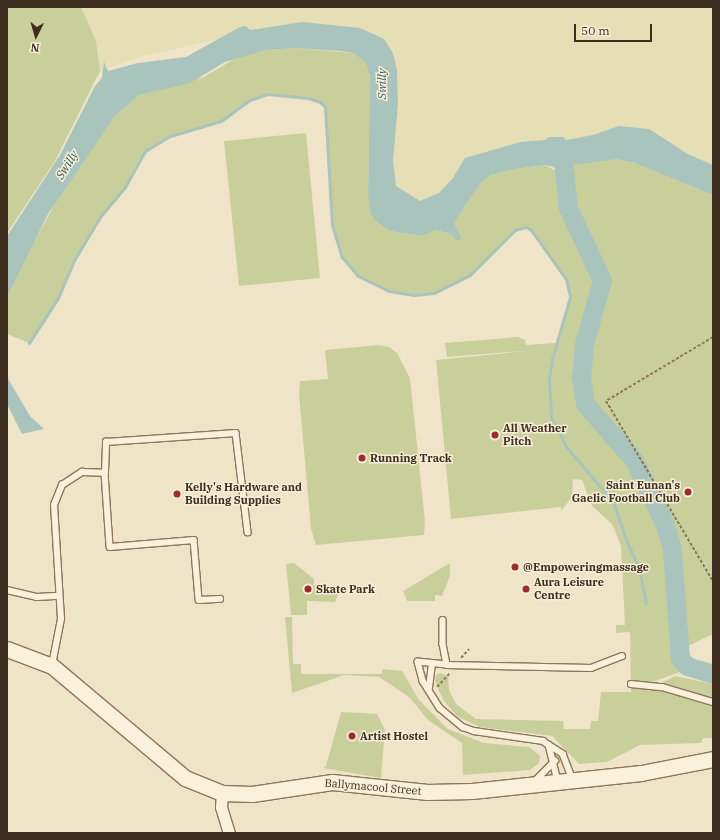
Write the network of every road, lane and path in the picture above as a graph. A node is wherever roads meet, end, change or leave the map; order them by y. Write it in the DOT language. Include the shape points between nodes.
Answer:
graph roads {
  1 [pos="713,337"];
  2 [pos="105,473"];
  3 [pos="248,532"];
  4 [pos="713,581"];
  5 [pos="7,590"];
  6 [pos="59,596"];
  7 [pos="220,599"];
  8 [pos="443,620"];
  9 [pos="469,648"];
  10 [pos="7,649"];
  11 [pos="622,656"];
  12 [pos="432,664"];
  13 [pos="447,665"];
  14 [pos="52,666"];
  15 [pos="455,667"];
  16 [pos="631,684"];
  17 [pos="429,689"];
  18 [pos="713,702"];
  19 [pos="549,745"];
  20 [pos="713,759"];
  21 [pos="555,761"];
  22 [pos="566,781"];
  23 [pos="529,785"];
  24 [pos="222,793"];
  25 [pos="229,833"];
  1 -- 4 [label="path" via="606,401"];
  2 -- 3 [label="lane" via="106,442 236,433"];
  2 -- 6 [label="lane" via="82,472 62,484 56,494 54,505"];
  2 -- 7 [label="lane" via="110,547 194,540 199,600"];
  5 -- 6 [label="lane" via="37,597"];
  6 -- 14 [label="lane" via="61,619"];
  8 -- 13 [label="lane" via="443,644"];
  9 -- 15 [label="path"];
  10 -- 14 [label="main road, Ballymacool Street"];
  11 -- 15 [label="lane" via="591,668"];
  12 -- 13 [label="lane"];
  12 -- 17 [label="lane"];
  12 -- 17 [label="lane" via="418,662 420,675"];
  13 -- 15 [label="lane"];
  14 -- 24 [label="main road, Ballymacool Street" via="185,778"];
  15 -- 17 [label="path" via="440,685"];
  16 -- 18 [label="lane" via="662,687"];
  17 -- 19 [label="lane" via="440,708 463,727 485,734 538,739"];
  19 -- 21 [label="lane"];
  19 -- 22 [label="lane" via="563,754"];
  20 -- 22 [label="main road, Ballymacool Street" via="641,773"];
  21 -- 22 [label="lane"];
  21 -- 23 [label="lane"];
  22 -- 23 [label="main road, Ballymacool Street"];
  23 -- 24 [label="main road, Ballymacool Street" via="429,792 332,782 252,794"];
  24 -- 25 [label="street" via="221,807"];
}
